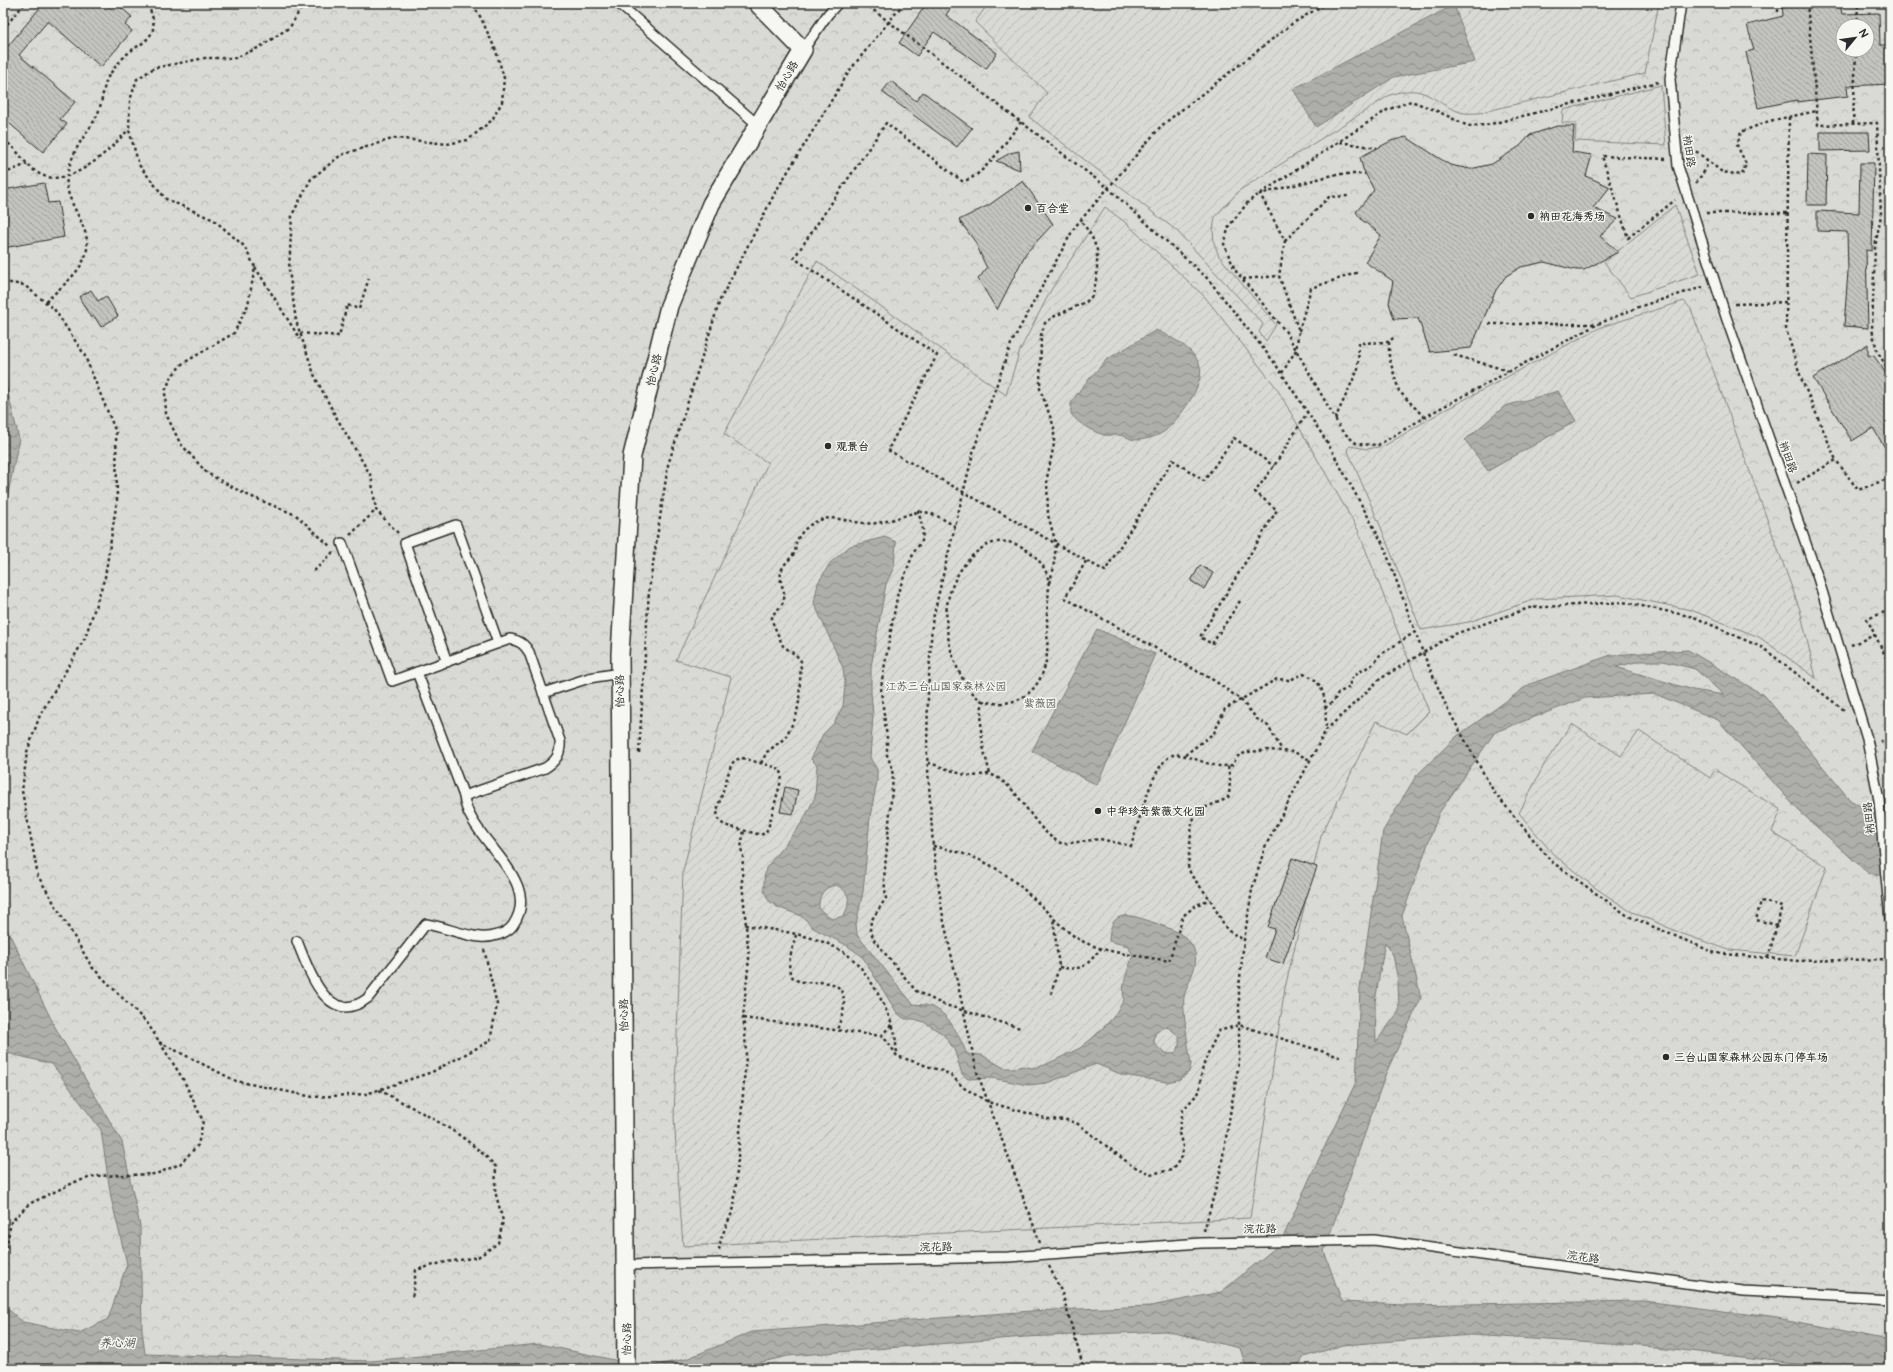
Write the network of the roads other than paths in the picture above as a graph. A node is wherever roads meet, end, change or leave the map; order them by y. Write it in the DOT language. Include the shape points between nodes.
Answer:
graph roads {
  1 [pos="618,3"];
  2 [pos="757,3"];
  3 [pos="838,3"];
  4 [pos="1681,3"];
  5 [pos="803,50"];
  6 [pos="758,125"];
  7 [pos="339,546"];
  8 [pos="498,643"];
  9 [pos="447,662"];
  10 [pos="417,672"];
  11 [pos="620,673"];
  12 [pos="543,693"];
  13 [pos="464,796"];
  14 [pos="1890,920"];
  15 [pos="297,941"];
  16 [pos="626,1264"];
  17 [pos="1890,1299"];
  18 [pos="626,1369"];
  1 -- 6 [label="lane"];
  2 -- 5 [label="street"];
  3 -- 5 [label="lane"];
  4 -- 14 [label="lane, 衲田路" via="1670,79 1677,159 1722,305 1818,578 1863,725 1880,800"];
  5 -- 6 [label="street, 怡心路"];
  6 -- 11 [label="street, 怡心路" via="711,204 668,314 632,456"];
  7 -- 10 [label="lane" via="392,681"];
  8 -- 9 [label="lane"];
  8 -- 9 [label="lane" via="456,525 405,543"];
  8 -- 12 [label="lane" via="510,638 524,644"];
  9 -- 10 [label="lane"];
  10 -- 13 [label="lane"];
  11 -- 12 [label="lane" via="588,678"];
  11 -- 16 [label="street, 怡心路"];
  12 -- 13 [label="lane" via="560,741 561,749 553,763"];
  13 -- 15 [label="lane" via="468,812 516,879 521,895 520,911 511,928 504,933 481,937 426,924 368,998 348,1007 329,1000 318,989"];
  16 -- 17 [label="lane, 浣花路" via="1008,1257 1201,1243 1374,1240 1743,1290"];
  16 -- 18 [label="street, 怡心路"];
}
